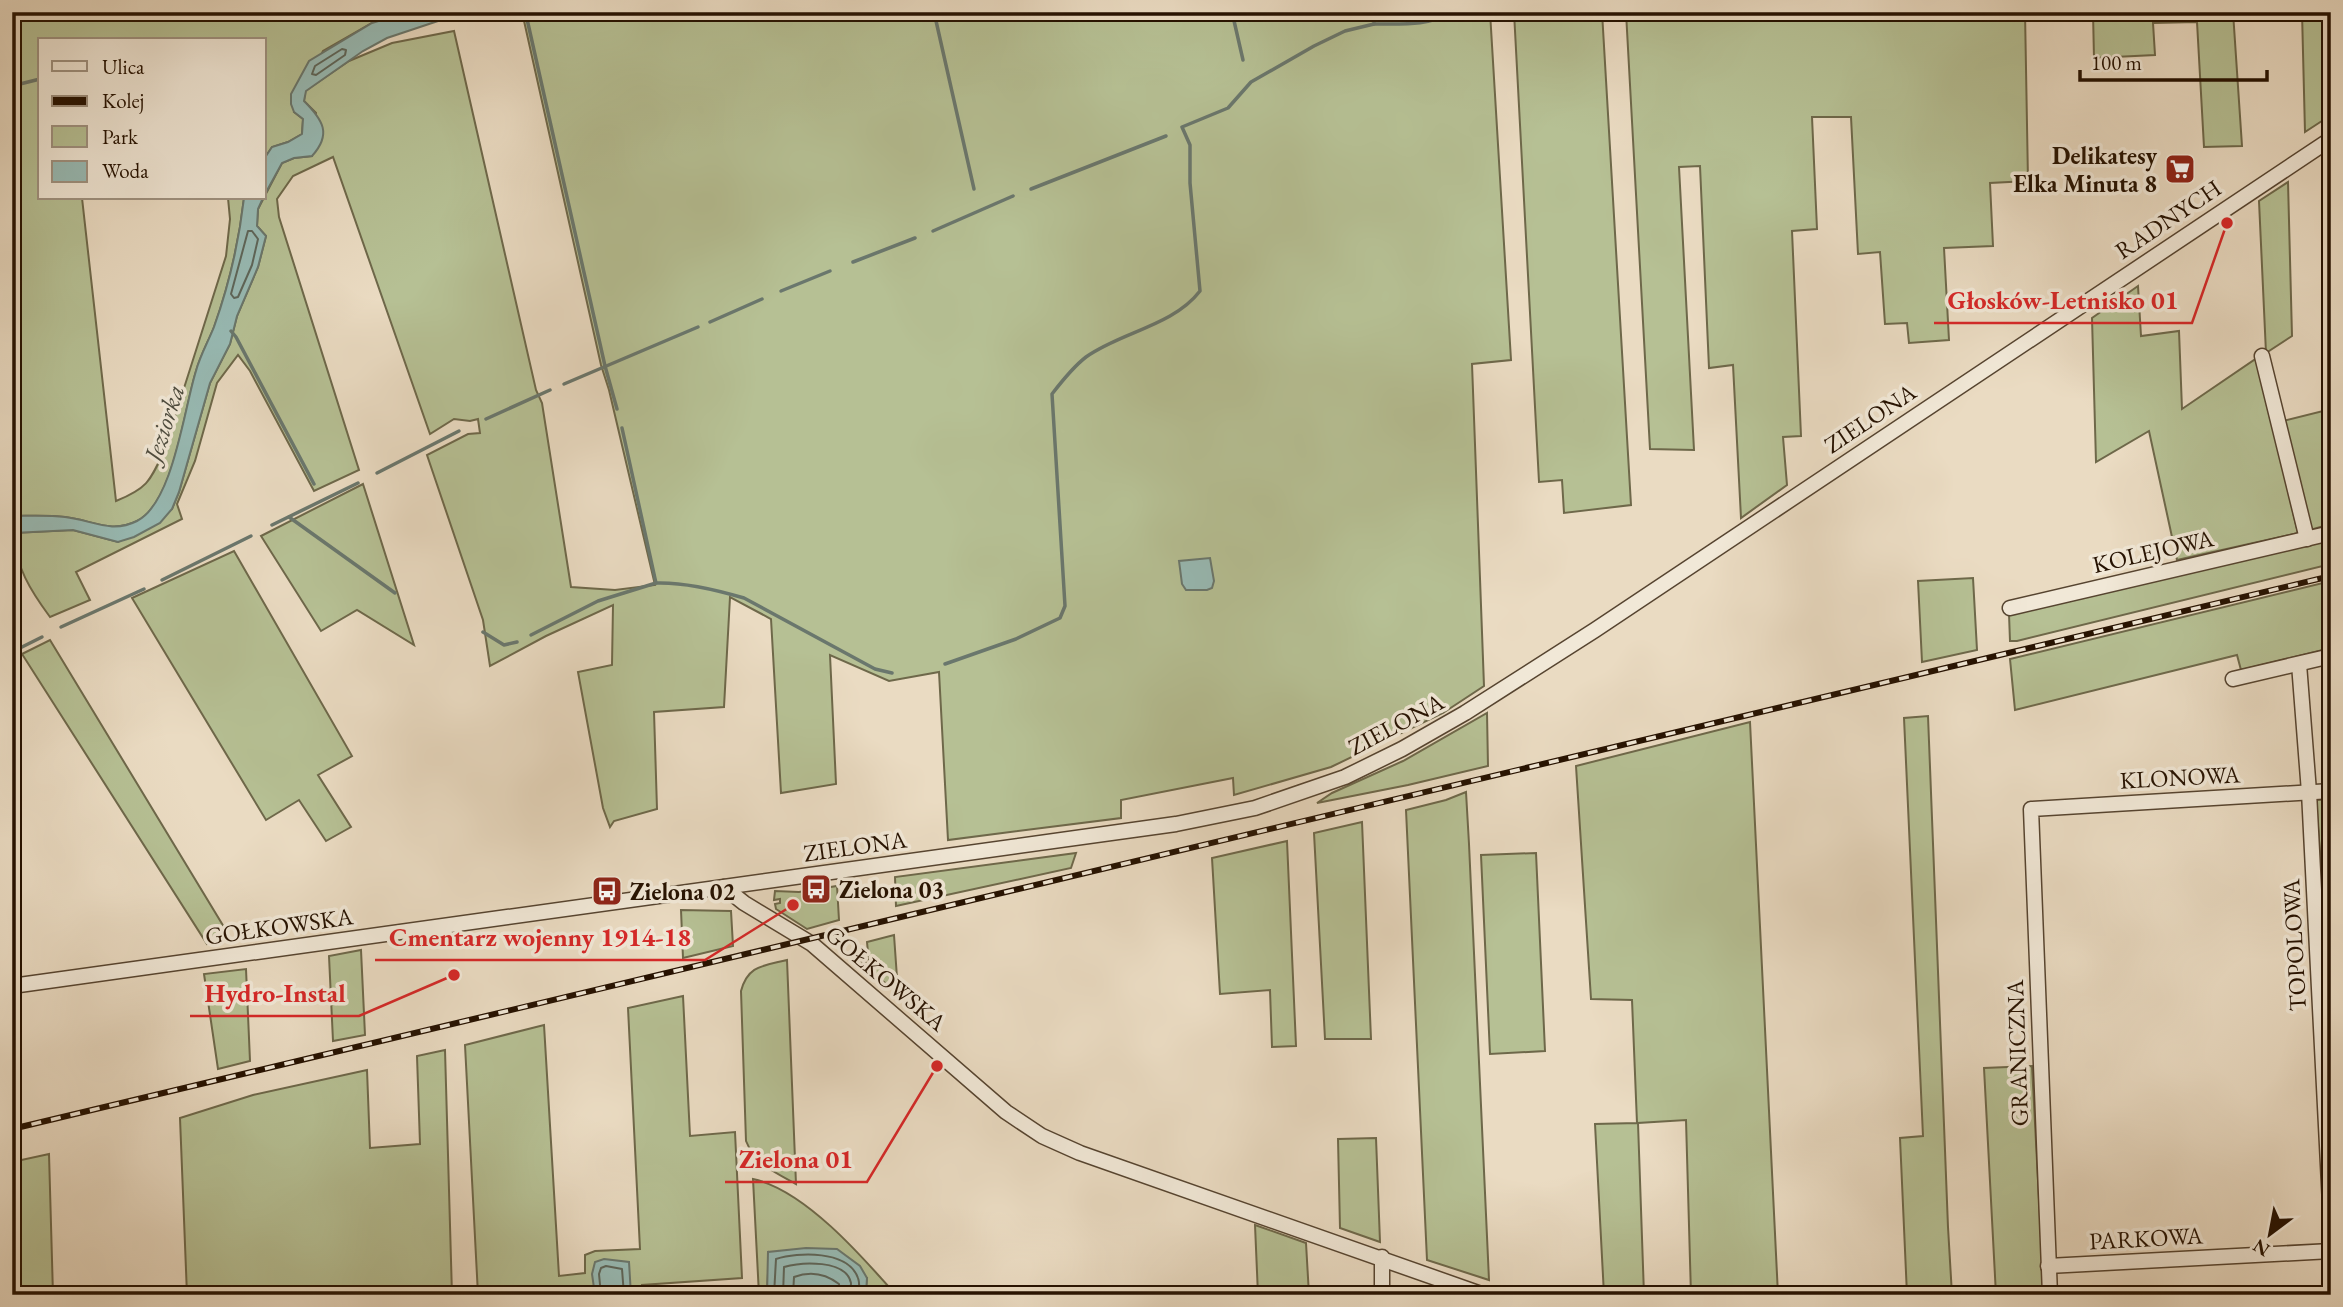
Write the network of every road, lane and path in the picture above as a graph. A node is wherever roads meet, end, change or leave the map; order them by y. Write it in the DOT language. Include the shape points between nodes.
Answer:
graph roads {
  1 [pos="2331,139"];
  2 [pos="2262,356"];
  3 [pos="1996,362"];
  4 [pos="2331,533"];
  5 [pos="2306,539"];
  6 [pos="2010,608"];
  7 [pos="2331,656"];
  8 [pos="2299,663"];
  9 [pos="2233,679"];
  10 [pos="2331,791"];
  11 [pos="2309,792"];
  12 [pos="2031,809"];
  13 [pos="724,887"];
  14 [pos="12,986"];
  15 [pos="2331,1224"];
  16 [pos="2331,1251"];
  17 [pos="1382,1257"];
  18 [pos="2048,1266"];
  19 [pos="1382,1295"];
  20 [pos="1484,1295"];
  21 [pos="2050,1295"];
  1 -- 3 [label="street, RADNYCH"];
  2 -- 5 [label="street"];
  3 -- 13 [label="street, ZIELONA" via="1489,698 1345,777 1255,808 1176,824"];
  4 -- 5 [label="street, KOLEJOWA"];
  5 -- 6 [label="street, KOLEJOWA"];
  7 -- 8 [label="street"];
  8 -- 9 [label="street"];
  8 -- 11 [label="street, TOPOLOWA"];
  10 -- 11 [label="street, KLONOWA"];
  11 -- 12 [label="street, KLONOWA"];
  11 -- 15 [label="street, TOPOLOWA"];
  12 -- 18 [label="street, GRANICZNA"];
  13 -- 14 [label="street, GOŁKOWSKA"];
  13 -- 17 [label="street, GOŁKOWSKA" via="812,944 1006,1112 1042,1136"];
  16 -- 18 [label="street, PARKOWA"];
  17 -- 19 [label="street"];
  17 -- 20 [label="street, GOŁKOWSKA"];
  18 -- 21 [label="street, GRANICZNA"];
}
